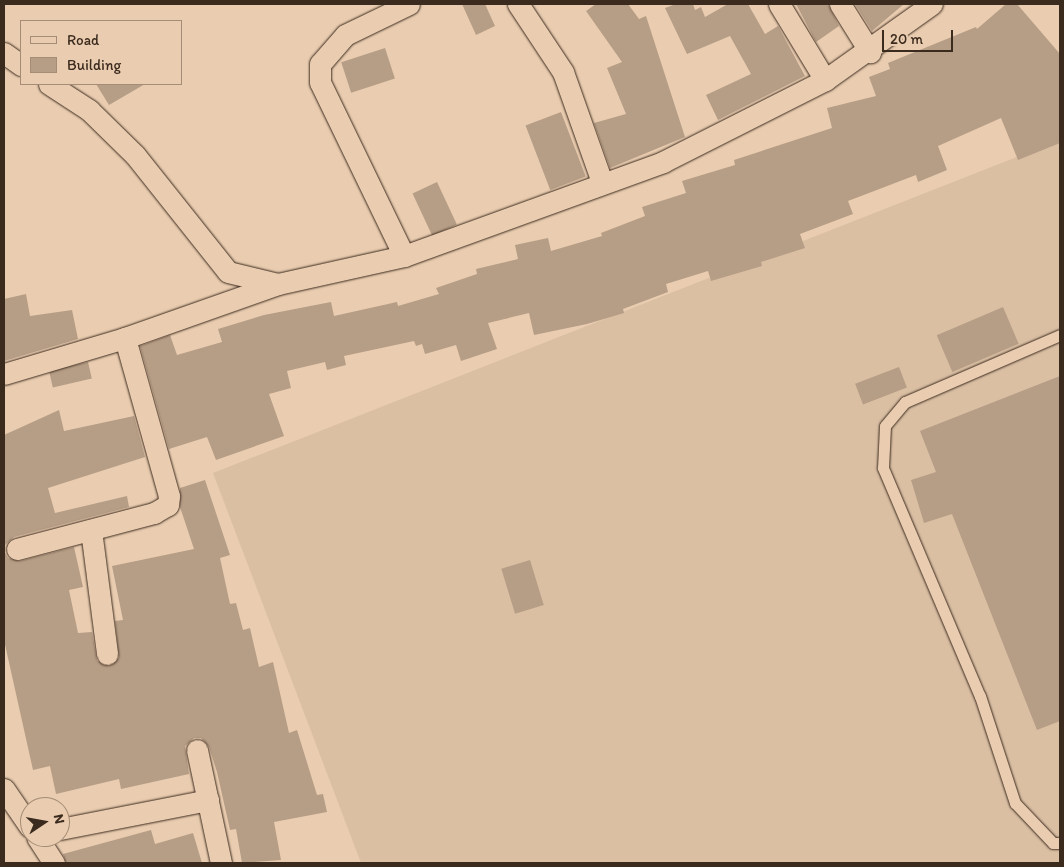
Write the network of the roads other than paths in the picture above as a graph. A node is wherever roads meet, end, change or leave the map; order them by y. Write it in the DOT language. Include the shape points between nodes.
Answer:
graph roads {
  1 [pos="409,4"];
  2 [pos="518,4"];
  3 [pos="779,4"];
  4 [pos="840,4"];
  5 [pos="932,4"];
  6 [pos="870,52"];
  7 [pos="4,54"];
  8 [pos="20,64"];
  9 [pos="825,80"];
  10 [pos="51,85"];
  11 [pos="602,182"];
  12 [pos="404,256"];
  13 [pos="278,284"];
  14 [pos="1060,336"];
  15 [pos="125,338"];
  16 [pos="4,374"];
  17 [pos="91,530"];
  18 [pos="17,549"];
  19 [pos="107,654"];
  20 [pos="197,750"];
  21 [pos="4,789"];
  22 [pos="208,800"];
  23 [pos="20,812"];
  24 [pos="70,828"];
  25 [pos="1060,843"];
  26 [pos="221,863"];
  1 -- 12 [label="street" via="345,35 320,64 324,96"];
  2 -- 11 [label="street" via="562,72"];
  3 -- 9 [label="street"];
  4 -- 6 [label="street"];
  5 -- 6 [label="street"];
  6 -- 9 [label="street"];
  7 -- 8 [label="street"];
  9 -- 11 [label="street" via="663,162"];
  10 -- 13 [label="street" via="89,110 136,155 228,272"];
  11 -- 12 [label="street"];
  12 -- 13 [label="street"];
  13 -- 15 [label="street"];
  14 -- 25 [label="lane" via="905,402 884,426 882,468 980,696 1014,803 1053,843"];
  15 -- 16 [label="street"];
  15 -- 17 [label="street" via="169,496 168,505 154,513"];
  17 -- 18 [label="street"];
  17 -- 19 [label="street"];
  20 -- 22 [label="street"];
  21 -- 23 [label="street"];
  22 -- 24 [label="street"];
  22 -- 26 [label="street"];
}
